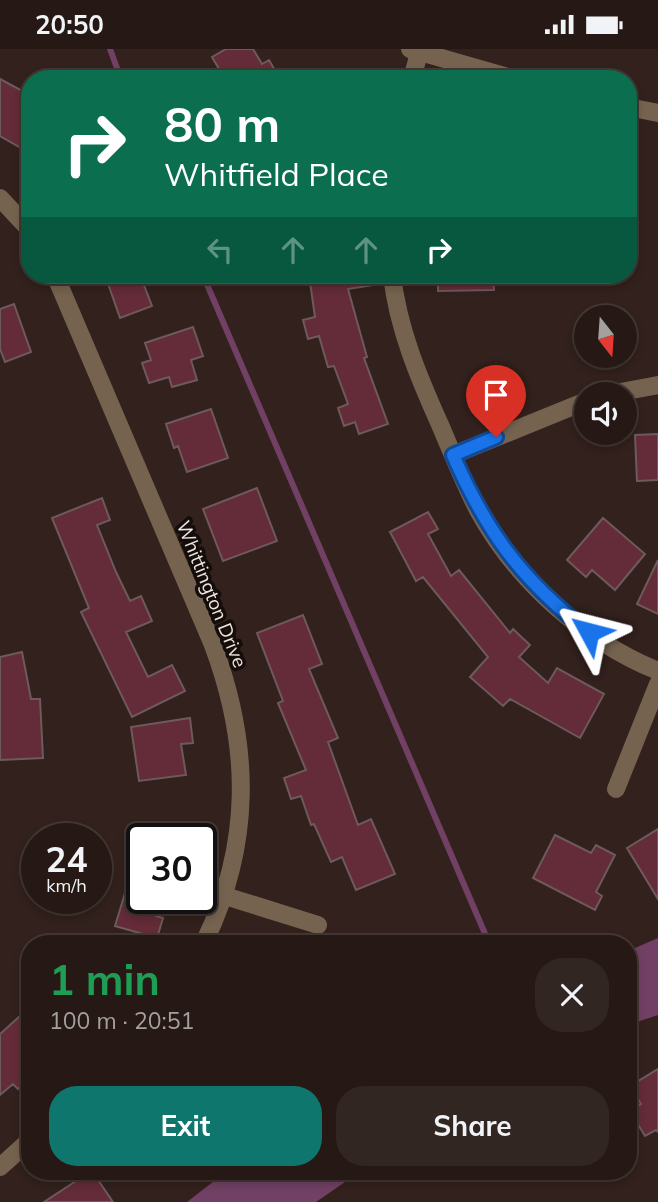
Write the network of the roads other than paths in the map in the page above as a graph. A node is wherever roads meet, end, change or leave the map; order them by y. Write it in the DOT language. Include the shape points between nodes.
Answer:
graph roads {
  1 [pos="417,50"];
  2 [pos="414,70"];
  3 [pos="485,70"];
  4 [pos="637,109"];
  5 [pos="658,113"];
  6 [pos="0,198"];
  7 [pos="21,220"];
  8 [pos="59,284"];
  9 [pos="394,284"];
  10 [pos="658,385"];
  11 [pos="637,389"];
  12 [pos="574,406"];
  13 [pos="453,455"];
  14 [pos="658,671"];
  15 [pos="658,684"];
  16 [pos="616,789"];
  17 [pos="225,896"];
  18 [pos="318,925"];
  19 [pos="208,935"];
  20 [pos="21,1148"];
  21 [pos="0,1167"];
  1 -- 2 [label="street"];
  1 -- 3 [label="street"];
  4 -- 5 [label="street"];
  6 -- 7 [label="street"];
  8 -- 17 [label="street, Whittington Drive" via="226,681 237,737 240,802"];
  9 -- 13 [label="street" via="411,356"];
  10 -- 11 [label="street"];
  12 -- 13 [label="street"];
  13 -- 14 [label="street" via="489,527 534,584 589,632"];
  15 -- 16 [label="street"];
  17 -- 18 [label="street"];
  17 -- 19 [label="street, Whittington Drive"];
  20 -- 21 [label="street"];
}
